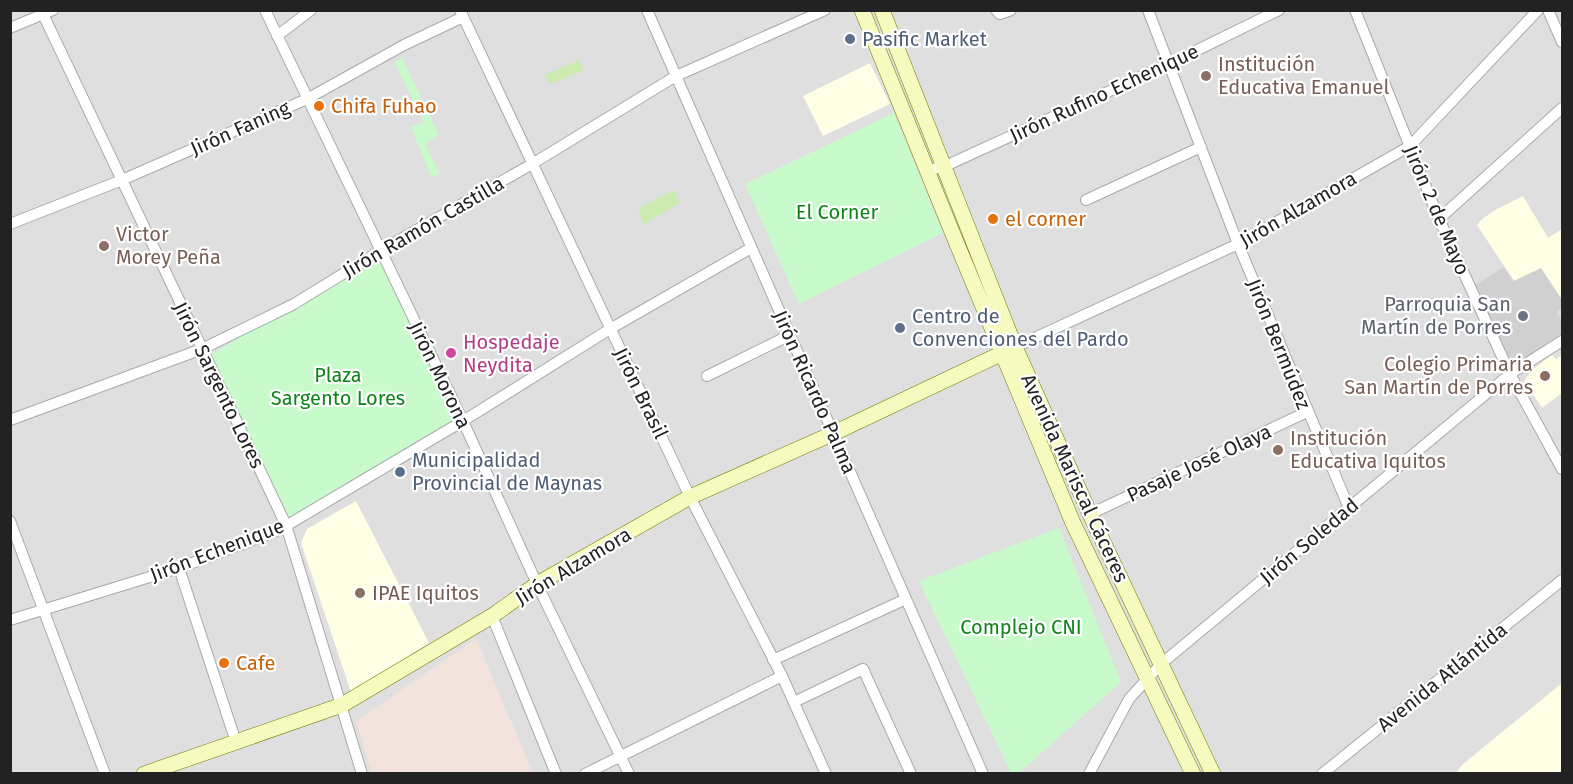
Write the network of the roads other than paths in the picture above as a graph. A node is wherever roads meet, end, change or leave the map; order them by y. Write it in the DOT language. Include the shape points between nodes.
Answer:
graph roads {
  1 [pos="265,10"];
  2 [pos="311,10"];
  3 [pos="647,10"];
  4 [pos="825,10"];
  5 [pos="862,10"];
  6 [pos="882,10"];
  7 [pos="996,10"];
  8 [pos="1011,10"];
  9 [pos="1148,10"];
  10 [pos="1280,10"];
  11 [pos="1355,10"];
  12 [pos="1538,10"];
  13 [pos="1548,10"];
  14 [pos="46,12"];
  15 [pos="462,14"];
  16 [pos="803,15"];
  17 [pos="10,28"];
  18 [pos="277,36"];
  19 [pos="1563,42"];
  20 [pos="1169,64"];
  21 [pos="676,76"];
  22 [pos="307,99"];
  23 [pos="1563,108"];
  24 [pos="1410,146"];
  25 [pos="1201,147"];
  26 [pos="532,164"];
  27 [pos="943,167"];
  28 [pos="927,170"];
  29 [pos="122,180"];
  30 [pos="1086,200"];
  31 [pos="1439,219"];
  32 [pos="10,224"];
  33 [pos="1238,244"];
  34 [pos="752,248"];
  35 [pos="380,251"];
  36 [pos="610,328"];
  37 [pos="790,335"];
  38 [pos="1563,341"];
  39 [pos="202,349"];
  40 [pos="1008,350"];
  41 [pos="1510,374"];
  42 [pos="707,376"];
  43 [pos="1307,412"];
  44 [pos="10,420"];
  45 [pos="463,421"];
  46 [pos="834,433"];
  47 [pos="1563,469"];
  48 [pos="690,497"];
  49 [pos="1349,508"];
  50 [pos="1090,514"];
  51 [pos="10,521"];
  52 [pos="286,525"];
  53 [pos="179,568"];
  54 [pos="1563,580"];
  55 [pos="537,584"];
  56 [pos="906,599"];
  57 [pos="44,610"];
  58 [pos="492,616"];
  59 [pos="10,620"];
  60 [pos="773,660"];
  61 [pos="1161,664"];
  62 [pos="782,676"];
  63 [pos="1148,679"];
  64 [pos="794,702"];
  65 [pos="342,705"];
  66 [pos="236,742"];
  67 [pos="620,756"];
  68 [pos="105,774"];
  69 [pos="144,774"];
  70 [pos="362,774"];
  71 [pos="556,774"];
  72 [pos="585,774"];
  73 [pos="628,774"];
  74 [pos="826,774"];
  75 [pos="911,774"];
  76 [pos="983,774"];
  77 [pos="1089,774"];
  78 [pos="1193,774"];
  79 [pos="1213,774"];
  80 [pos="1322,774"];
  1 -- 18 [label="street, Jirón Morona"];
  2 -- 18 [label="street"];
  3 -- 21 [label="street, Jirón Ricardo Palma"];
  4 -- 16 [label="street, Jirón Ramón Castilla"];
  5 -- 28 [label="main road, Avenida Mariscal Cáceres"];
  6 -- 27 [label="main road, Avenida Mariscal Cáceres"];
  7 -- 8 [label="street" via="1000,14"];
  9 -- 20 [label="street, Jirón Bermúdez"];
  10 -- 20 [label="street, Jirón Rufino Echenique"];
  11 -- 24 [label="street, Jirón 2 de Mayo"];
  12 -- 24 [label="street, Jirón Alzamora"];
  13 -- 19 [label="street"];
  14 -- 17 [label="street"];
  14 -- 29 [label="street, Jirón Sargento Lores"];
  15 -- 22 [label="street, Jirón Faning"];
  15 -- 26 [label="street, Jirón Brasil"];
  16 -- 21 [label="street, Jirón Ramón Castilla"];
  18 -- 22 [label="street, Jirón Morona"];
  20 -- 25 [label="street, Jirón Bermúdez"];
  20 -- 27 [label="street, Jirón Rufino Echenique"];
  21 -- 26 [label="street, Jirón Ramón Castilla"];
  21 -- 34 [label="street, Jirón Ricardo Palma"];
  22 -- 29 [label="street, Jirón Faning"];
  22 -- 35 [label="street, Jirón Morona"];
  23 -- 31 [label="street"];
  24 -- 31 [label="street, Jirón 2 de Mayo"];
  24 -- 33 [label="street, Jirón Alzamora"];
  25 -- 30 [label="street"];
  25 -- 33 [label="street, Jirón Bermúdez"];
  26 -- 35 [label="street, Jirón Ramón Castilla"];
  26 -- 36 [label="street, Jirón Brasil"];
  27 -- 28 [label="street, Jirón Rufino Echenique"];
  27 -- 40 [label="main road, Avenida Mariscal Cáceres"];
  28 -- 40 [label="main road, Avenida Mariscal Cáceres"];
  29 -- 32 [label="street, Jirón Faning"];
  29 -- 39 [label="street, Jirón Sargento Lores"];
  31 -- 41 [label="street, Jirón 2 de Mayo"];
  33 -- 40 [label="street, Jirón Alzamora"];
  33 -- 43 [label="street, Jirón Bermúdez"];
  34 -- 36 [label="street, Jirón Echenique"];
  34 -- 37 [label="street, Jirón Ricardo Palma"];
  35 -- 39 [label="street, Jirón Ramón Castilla" via="294,304"];
  35 -- 45 [label="street, Jirón Morona"];
  36 -- 45 [label="street, Jirón Echenique"];
  36 -- 48 [label="street, Jirón Brasil"];
  37 -- 42 [label="street"];
  37 -- 46 [label="street, Jirón Ricardo Palma"];
  38 -- 41 [label="street, Jirón Soledad"];
  39 -- 44 [label="street, Jirón Ramón Castilla"];
  39 -- 52 [label="street, Jirón Sargento Lores"];
  40 -- 46 [label="main road, Jirón Alzamora"];
  40 -- 50 [label="main road, Avenida Mariscal Cáceres"];
  40 -- 63 [label="main road, Avenida Mariscal Cáceres" via="1073,523"];
  41 -- 47 [label="street, Jirón 2 de Mayo"];
  41 -- 49 [label="street, Jirón Soledad"];
  43 -- 49 [label="street, Jirón Bermúdez"];
  43 -- 50 [label="street, Pasaje José Olaya"];
  45 -- 52 [label="street, Jirón Echenique"];
  45 -- 55 [label="street, Jirón Morona"];
  46 -- 48 [label="main road, Jirón Alzamora"];
  46 -- 56 [label="street, Jirón Ricardo Palma"];
  48 -- 55 [label="main road, Jirón Alzamora"];
  48 -- 60 [label="street, Jirón Brasil"];
  49 -- 61 [label="street, Jirón Soledad"];
  50 -- 61 [label="main road, Avenida Mariscal Cáceres"];
  51 -- 57 [label="street"];
  52 -- 53 [label="street, Jirón Echenique"];
  52 -- 65 [label="street, Jirón Sargento Lores"];
  53 -- 57 [label="street, Jirón Echenique"];
  53 -- 66 [label="street"];
  54 -- 80 [label="street, Avenida Atlántida"];
  55 -- 58 [label="main road, Jirón Alzamora"];
  55 -- 67 [label="street, Jirón Morona"];
  56 -- 60 [label="street"];
  56 -- 76 [label="street, Jirón Ricardo Palma"];
  57 -- 59 [label="street, Jirón Echenique"];
  57 -- 68 [label="street"];
  58 -- 65 [label="main road, Jirón Alzamora"];
  58 -- 71 [label="street"];
  60 -- 62 [label="street, Jirón Brasil"];
  61 -- 63 [label="street, Jirón Soledad"];
  61 -- 79 [label="main road, Avenida Mariscal Cáceres"];
  62 -- 64 [label="street, Jirón Brasil"];
  62 -- 67 [label="street"];
  63 -- 77 [label="street, Jirón Soledad" via="1129,699"];
  63 -- 78 [label="main road, Avenida Mariscal Cáceres"];
  64 -- 74 [label="street, Jirón Brasil"];
  64 -- 75 [label="street" via="863,669"];
  65 -- 66 [label="main road, Jirón Alzamora"];
  65 -- 70 [label="street, Jirón Sargento Lores"];
  66 -- 69 [label="main road, Jirón Alzamora"];
  67 -- 72 [label="street"];
  67 -- 73 [label="street, Jirón Morona"];
}
